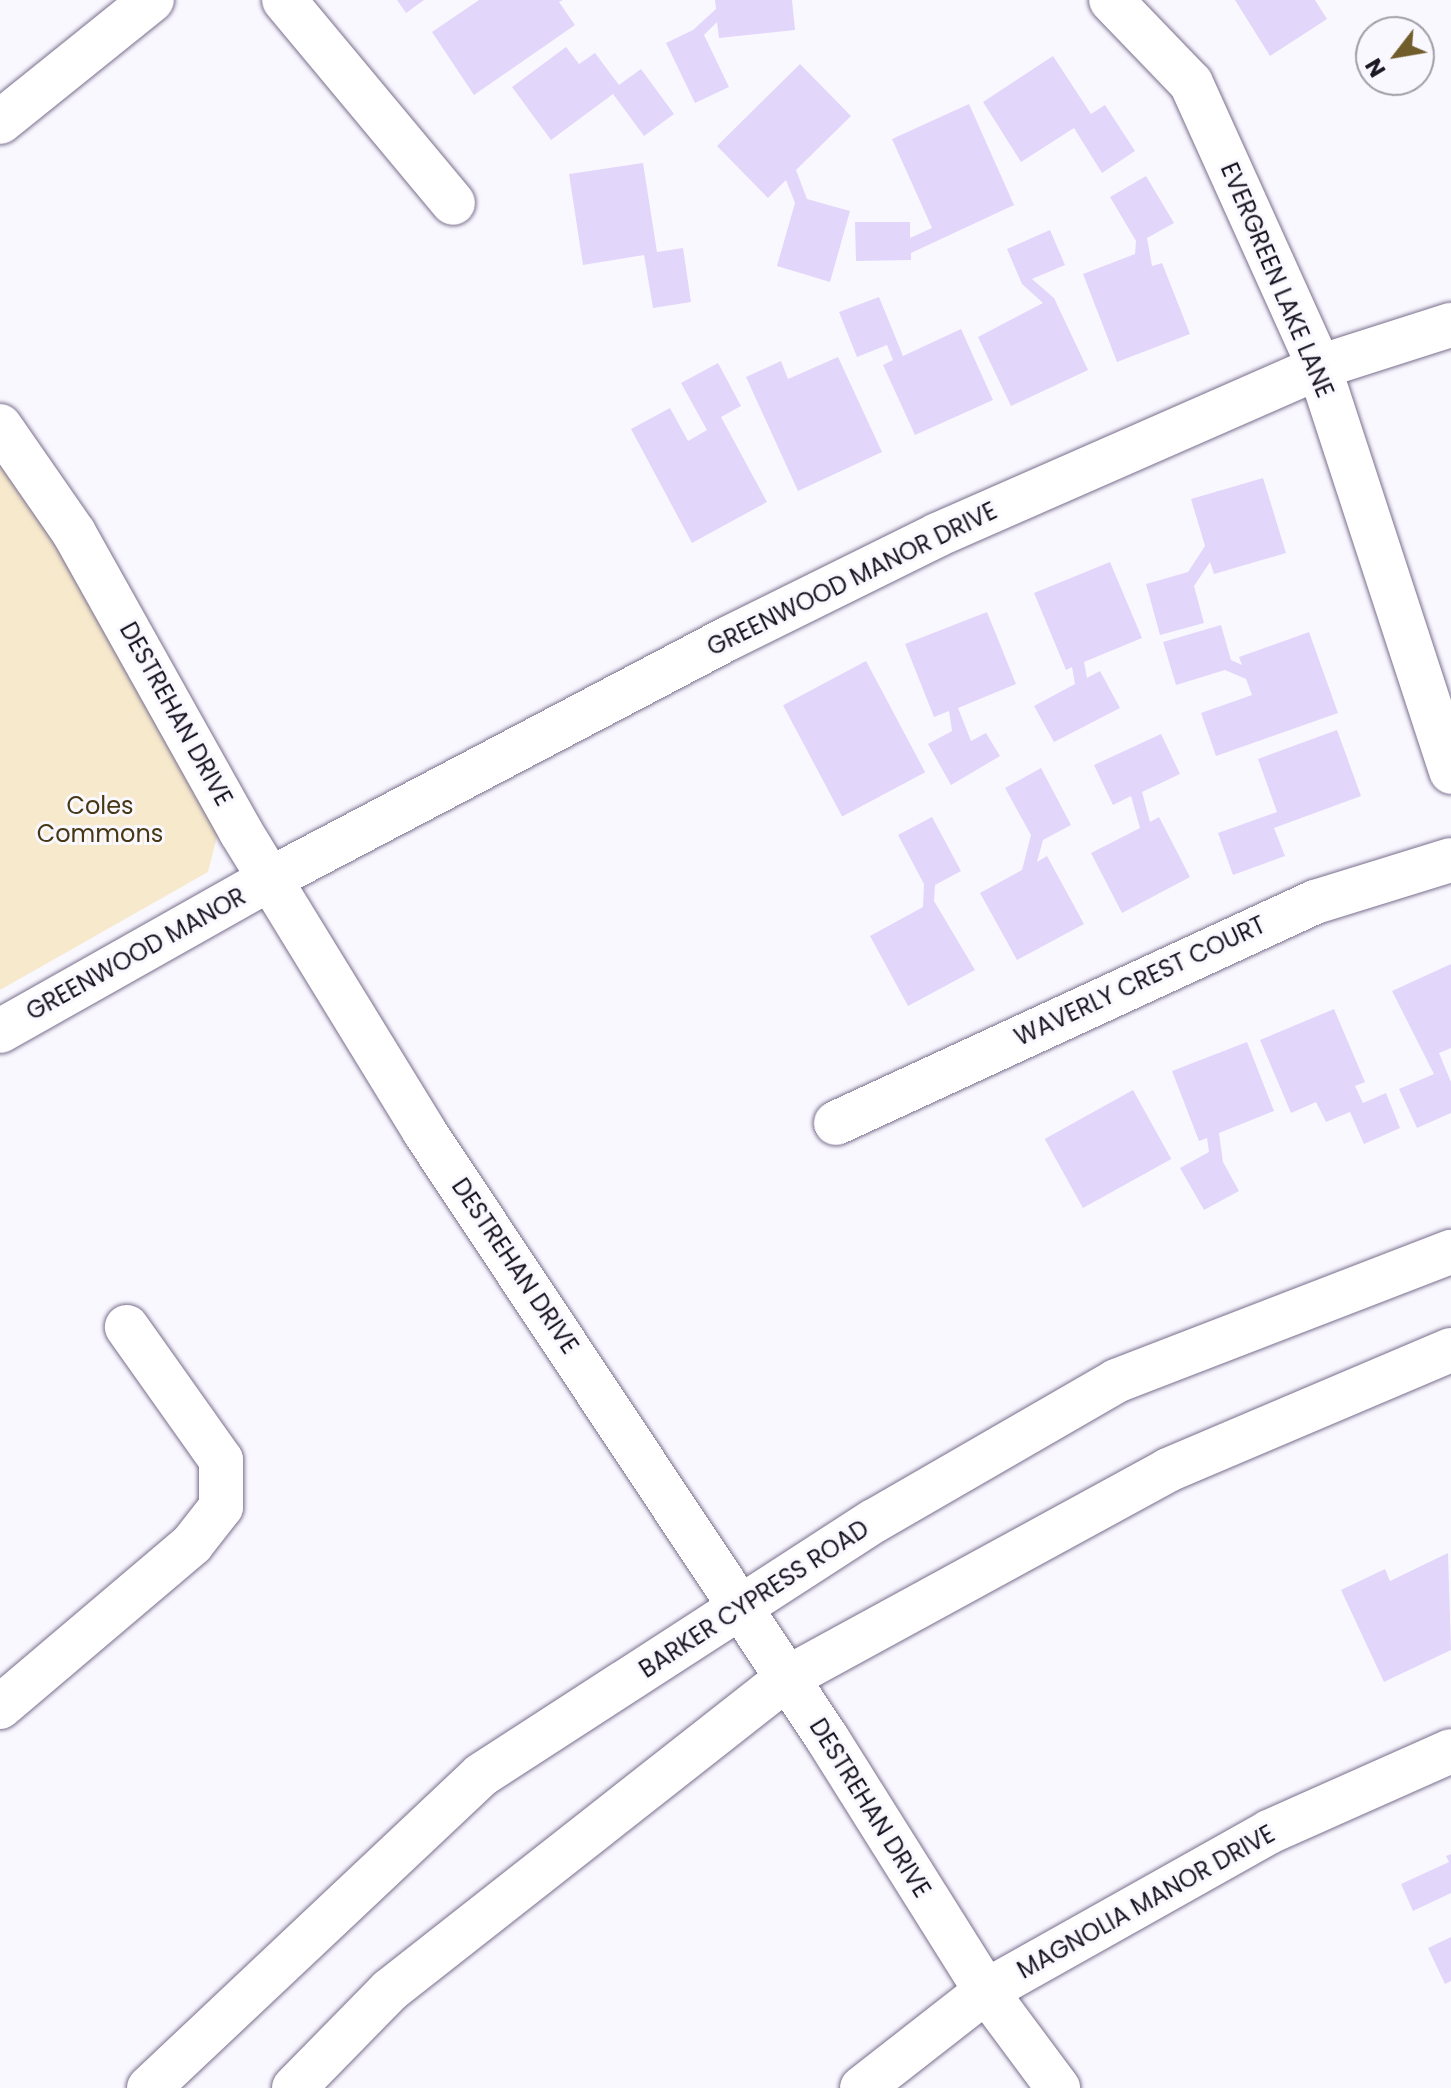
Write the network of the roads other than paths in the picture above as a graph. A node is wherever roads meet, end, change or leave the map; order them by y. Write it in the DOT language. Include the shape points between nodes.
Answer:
graph roads {
  1 [pos="152,0"];
  2 [pos="284,0"];
  3 [pos="1111,0"];
  4 [pos="0,122"];
  5 [pos="453,203"];
  6 [pos="1451,325"];
  7 [pos="1319,367"];
  8 [pos="0,426"];
  9 [pos="1451,772"];
  10 [pos="1451,860"];
  11 [pos="272,878"];
  12 [pos="0,1031"];
  13 [pos="836,1123"];
  14 [pos="1451,1252"];
  15 [pos="127,1327"];
  16 [pos="1451,1350"];
  17 [pos="742,1609"];
  18 [pos="787,1678"];
  19 [pos="0,1707"];
  20 [pos="1451,1751"];
  21 [pos="986,1991"];
  22 [pos="149,2088"];
  23 [pos="294,2088"];
  24 [pos="862,2088"];
  25 [pos="1058,2088"];
  1 -- 4 [label="street"];
  2 -- 5 [label="street"];
  3 -- 7 [label="street, EVERGREEN LAKE LANE" via="1191,83"];
  6 -- 7 [label="street, GREENWOOD MANOR DRIVE"];
  7 -- 9 [label="street, EVERGREEN LAKE LANE"];
  7 -- 11 [label="street, GREENWOOD MANOR DRIVE" via="937,535"];
  8 -- 11 [label="street, DESTREHAN DRIVE" via="74,533"];
  10 -- 13 [label="street, WAVERLY CREST COURT" via="1315,902"];
  11 -- 12 [label="street, GREENWOOD MANOR"];
  11 -- 17 [label="street, DESTREHAN DRIVE" via="424,1131"];
  14 -- 17 [label="street, BARKER CYPRESS ROAD" via="1116,1381 874,1521"];
  15 -- 19 [label="street" via="221,1460 221,1507 192,1544"];
  16 -- 18 [label="street" via="1168,1470"];
  17 -- 18 [label="street, DESTREHAN DRIVE"];
  17 -- 22 [label="street, BARKER CYPRESS ROAD" via="481,1775"];
  18 -- 21 [label="street, DESTREHAN DRIVE"];
  18 -- 23 [label="street" via="390,1990"];
  20 -- 21 [label="street, MAGNOLIA MANOR DRIVE" via="1269,1832"];
  21 -- 24 [label="street, MAGNOLIA MANOR DRIVE"];
  21 -- 25 [label="street, DESTREHAN DRIVE"];
}
